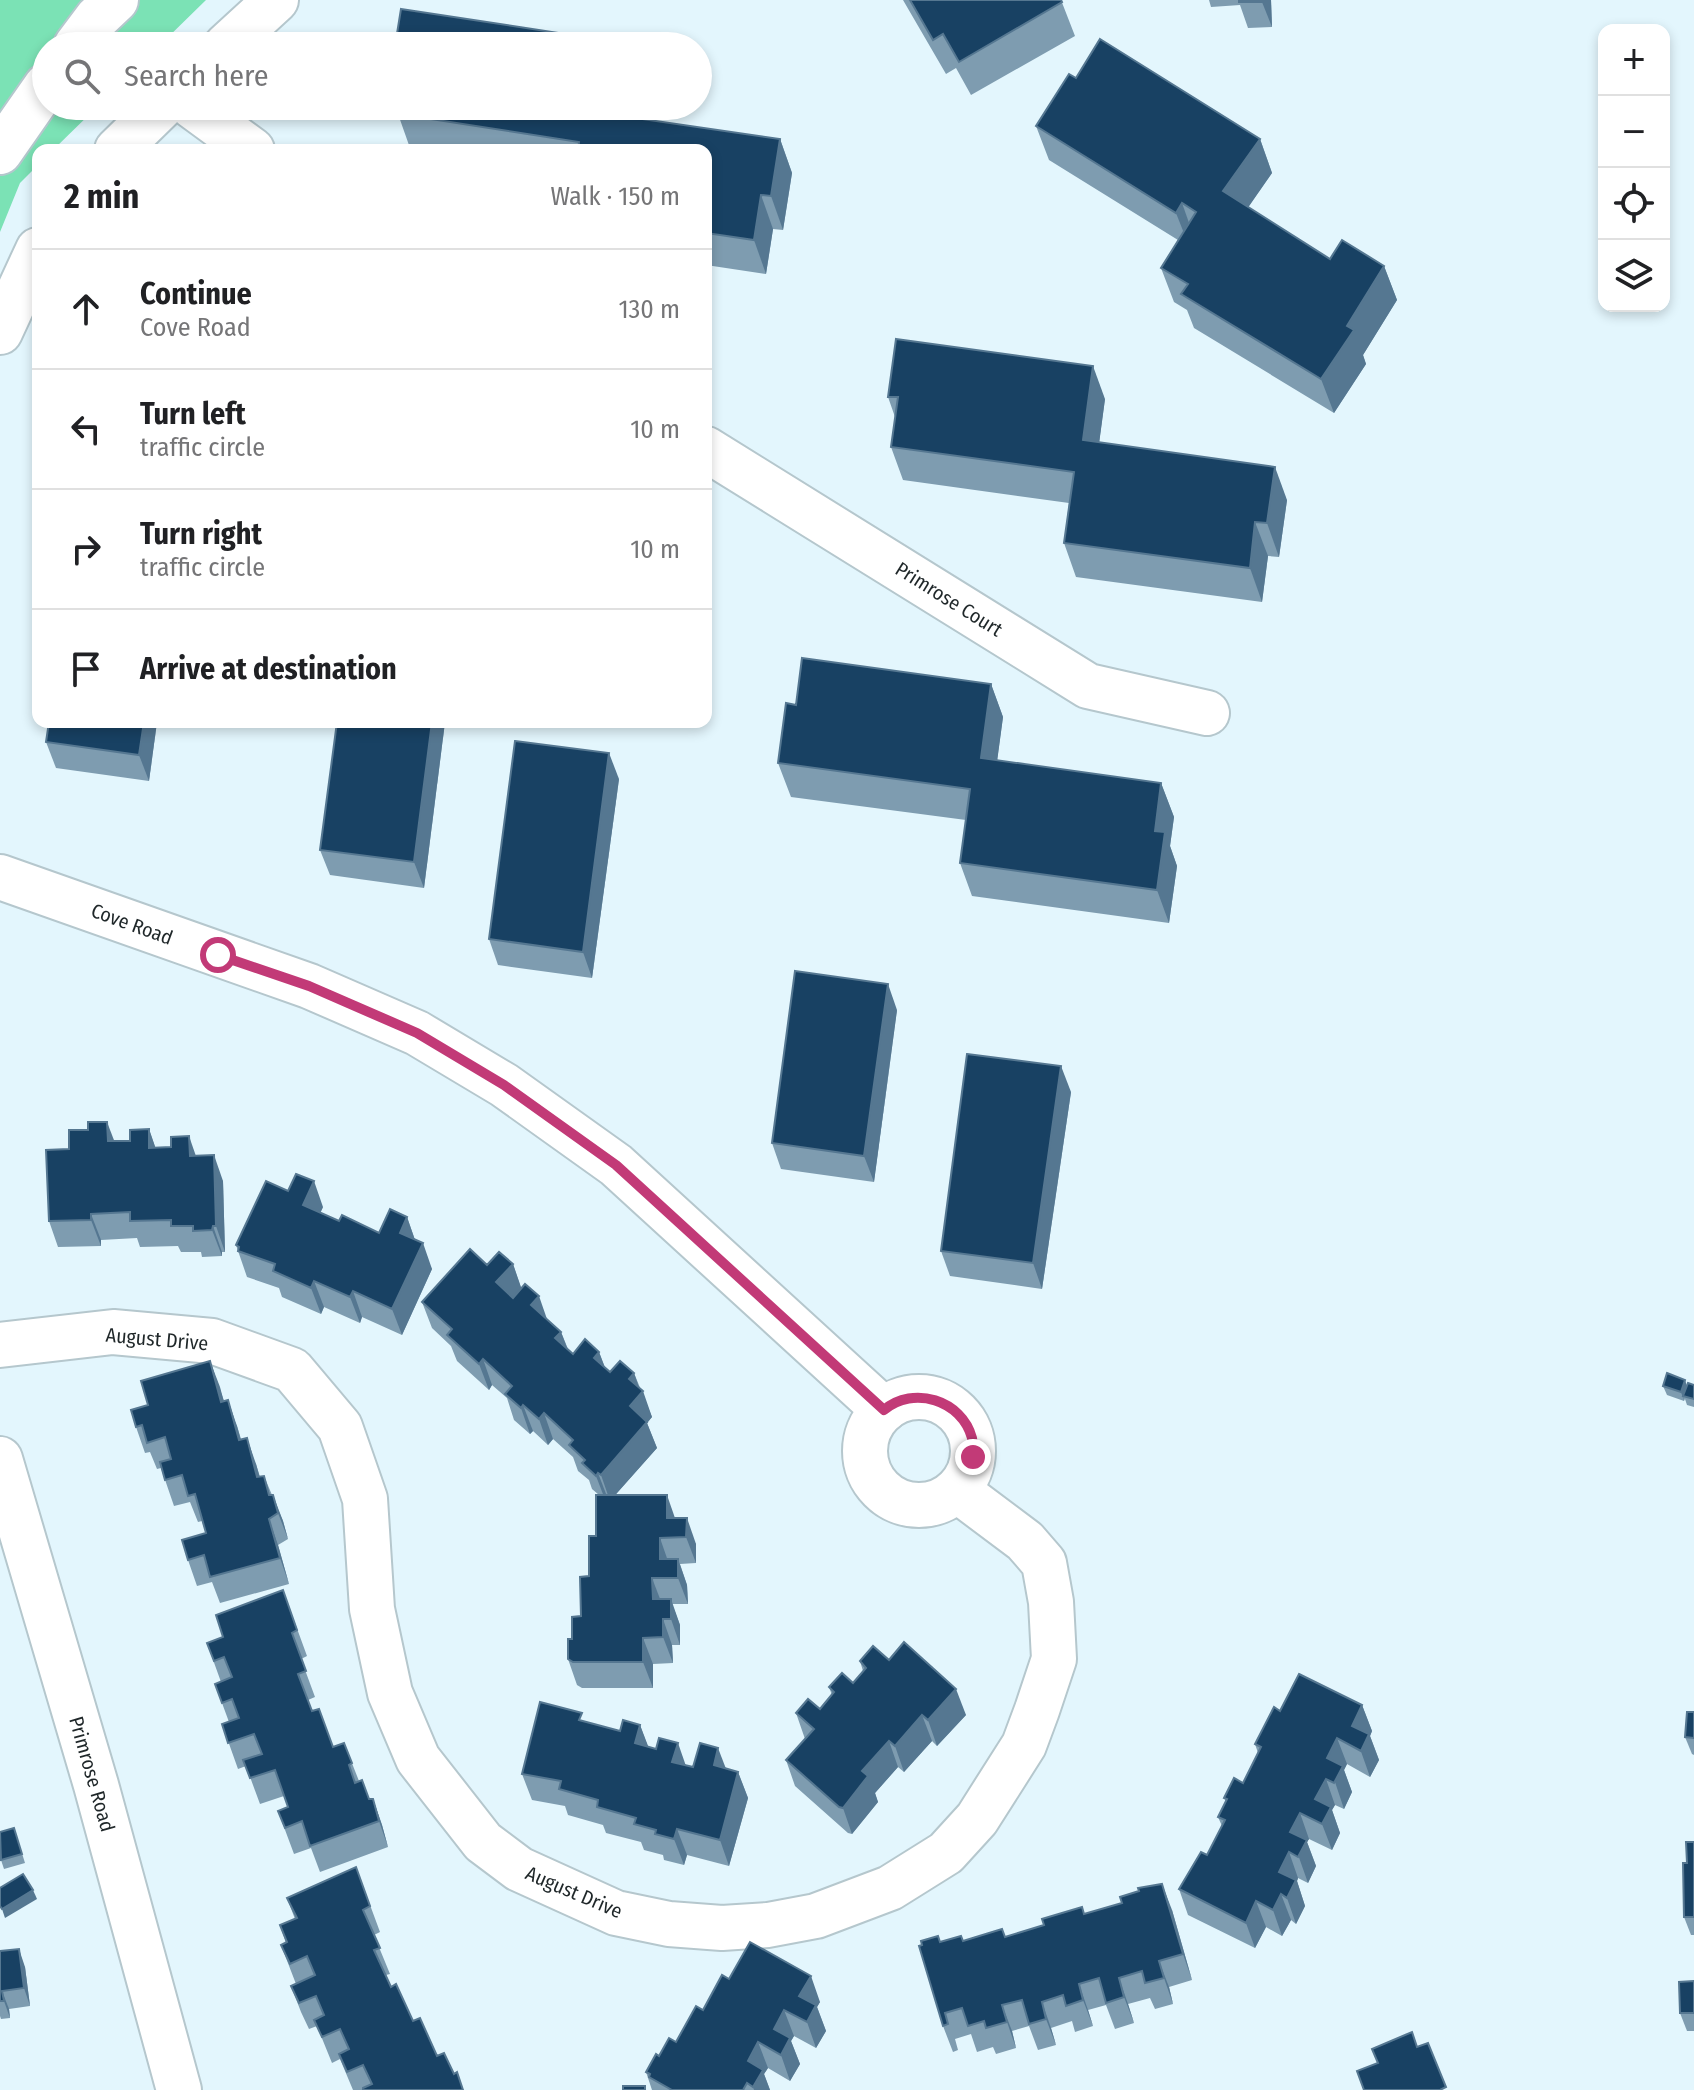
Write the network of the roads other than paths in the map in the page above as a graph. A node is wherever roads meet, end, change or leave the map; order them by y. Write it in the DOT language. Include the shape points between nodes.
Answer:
graph roads {
  1 [pos="276,0"];
  2 [pos="241,32"];
  3 [pos="32,106"];
  4 [pos="148,120"];
  5 [pos="211,120"];
  6 [pos="123,144"];
  7 [pos="244,144"];
  8 [pos="0,152"];
  9 [pos="32,263"];
  10 [pos="0,332"];
  11 [pos="712,453"];
  12 [pos="1207,713"];
  13 [pos="0,877"];
  14 [pos="0,1345"];
  15 [pos="884,1410"];
  16 [pos="0,1459"];
  17 [pos="957,1490"];
  18 [pos="179,2090"];
  1 -- 2 [label="street"];
  3 -- 8 [label="street"];
  4 -- 6 [label="street"];
  5 -- 7 [label="street"];
  9 -- 10 [label="street"];
  11 -- 12 [label="street, Primrose Court" via="1088,686"];
  13 -- 15 [label="street, Cove Road" via="309,986 417,1033 504,1085 616,1165"];
  14 -- 17 [label="street, August Drive" via="113,1332 212,1341 292,1370 340,1427 365,1499 372,1609 390,1693 418,1759 483,1842 519,1869 616,1913 669,1924 737,1927 816,1916 890,1888 946,1853 984,1809 1024,1745 1054,1659 1051,1602 1044,1563 1025,1541"];
  15 -- 17 [label="street" via="919,1397 951,1407 964,1421 973,1457"];
  15 -- 17 [label="street" via="867,1434 864,1451 875,1483 888,1496 924,1505"];
  16 -- 18 [label="street, Primrose Road"];
}
